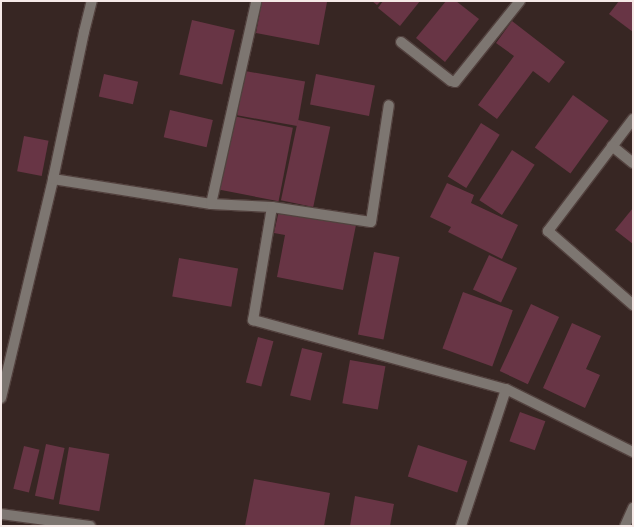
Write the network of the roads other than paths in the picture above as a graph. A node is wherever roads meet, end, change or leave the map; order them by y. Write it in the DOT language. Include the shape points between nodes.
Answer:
graph roads {
  1 [pos="86,1"];
  2 [pos="92,1"];
  3 [pos="520,1"];
  4 [pos="256,2"];
  5 [pos="84,32"];
  6 [pos="401,42"];
  7 [pos="388,104"];
  8 [pos="633,119"];
  9 [pos="612,146"];
  10 [pos="633,162"];
  11 [pos="53,179"];
  12 [pos="211,204"];
  13 [pos="272,208"];
  14 [pos="633,305"];
  15 [pos="506,389"];
  16 [pos="1,398"];
  17 [pos="633,452"];
  18 [pos="633,508"];
  19 [pos="1,514"];
  20 [pos="90,526"];
  21 [pos="461,526"];
  22 [pos="626,526"];
  1 -- 5 [label="street"];
  2 -- 5 [label="street"];
  3 -- 6 [label="street" via="455,82 451,82"];
  4 -- 12 [label="street"];
  5 -- 11 [label="street"];
  7 -- 13 [label="street" via="371,222"];
  8 -- 9 [label="street"];
  9 -- 10 [label="street"];
  9 -- 14 [label="street" via="548,231"];
  11 -- 12 [label="street"];
  11 -- 16 [label="street"];
  12 -- 13 [label="street"];
  13 -- 15 [label="street" via="253,320"];
  15 -- 17 [label="street"];
  15 -- 21 [label="street"];
  18 -- 22 [label="street"];
  19 -- 20 [label="street"];
}
